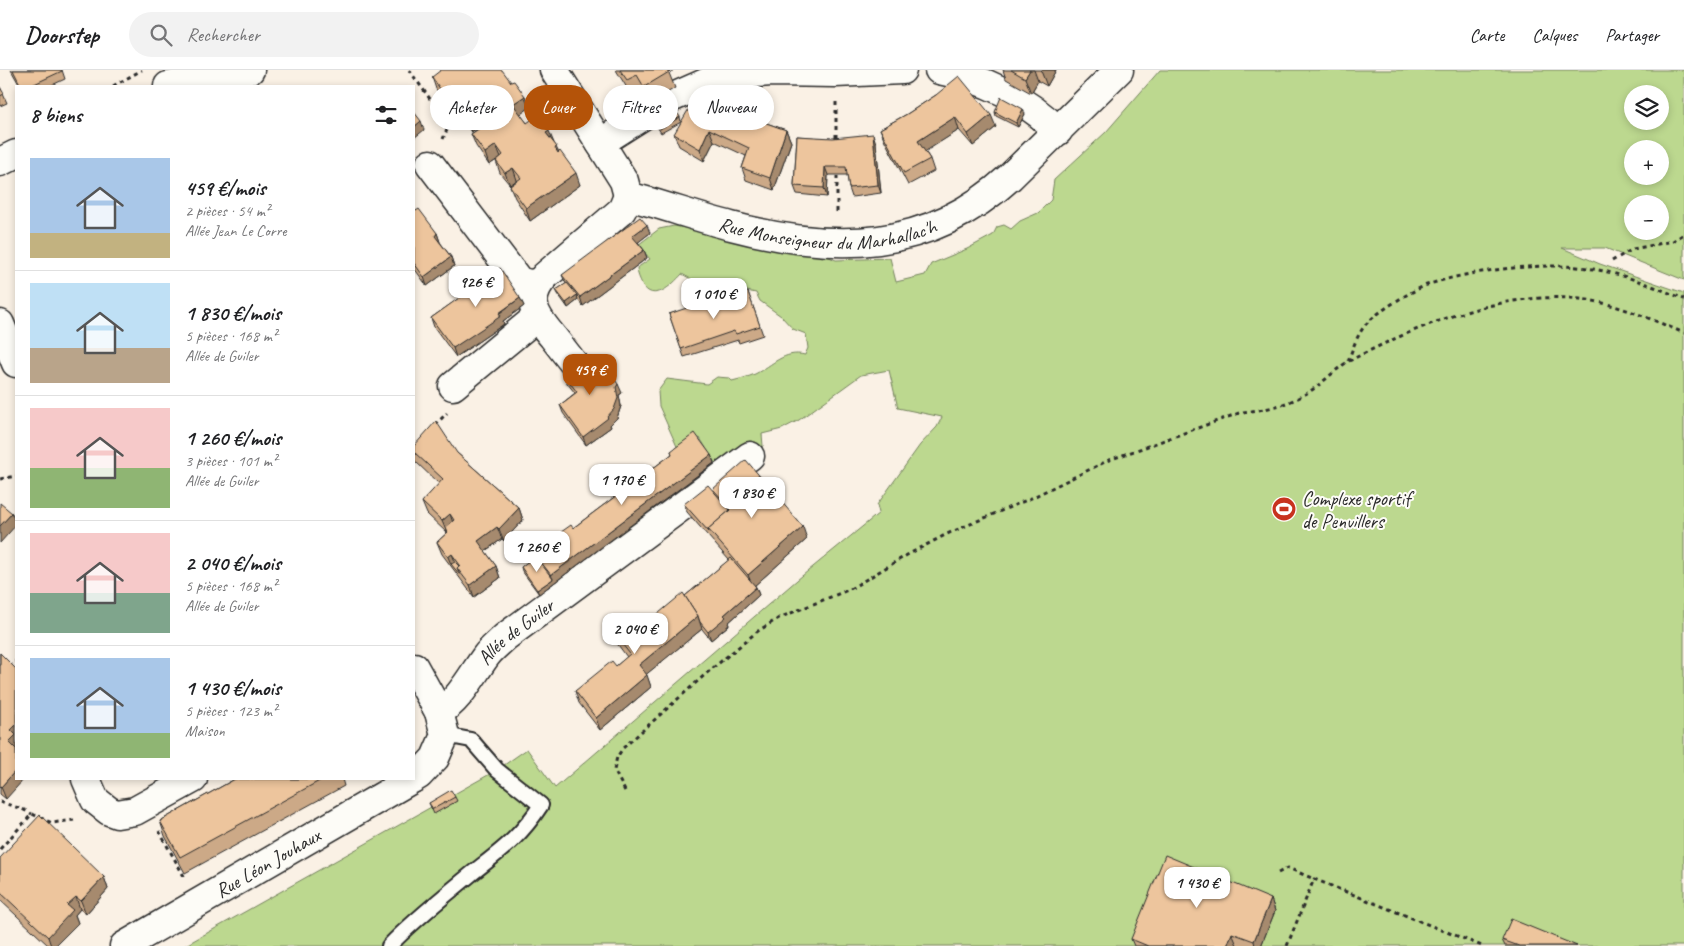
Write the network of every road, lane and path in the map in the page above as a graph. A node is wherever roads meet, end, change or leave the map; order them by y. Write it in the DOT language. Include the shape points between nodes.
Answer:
graph roads {
  1 [pos="142,70"];
  2 [pos="250,70"];
  3 [pos="410,70"];
  4 [pos="554,70"];
  5 [pos="902,70"];
  6 [pos="939,70"];
  7 [pos="1119,70"];
  8 [pos="835,73"];
  9 [pos="116,85"];
  10 [pos="173,85"];
  11 [pos="1058,130"];
  12 [pos="600,143"];
  13 [pos="836,146"];
  14 [pos="15,154"];
  15 [pos="0,162"];
  16 [pos="430,164"];
  17 [pos="837,176"];
  18 [pos="628,196"];
  19 [pos="1684,234"];
  20 [pos="837,243"];
  21 [pos="1612,260"];
  22 [pos="538,283"];
  23 [pos="1684,298"];
  24 [pos="537,317"];
  25 [pos="0,324"];
  26 [pos="1684,333"];
  27 [pos="15,361"];
  28 [pos="1348,362"];
  29 [pos="575,365"];
  30 [pos="453,386"];
  31 [pos="433,428"];
  32 [pos="750,456"];
  33 [pos="15,476"];
  34 [pos="0,479"];
  35 [pos="510,661"];
  36 [pos="4,662"];
  37 [pos="15,662"];
  38 [pos="415,669"];
  39 [pos="472,678"];
  40 [pos="442,723"];
  41 [pos="415,777"];
  42 [pos="86,780"];
  43 [pos="191,780"];
  44 [pos="410,780"];
  45 [pos="625,791"];
  46 [pos="0,802"];
  47 [pos="100,805"];
  48 [pos="145,805"];
  49 [pos="32,814"];
  50 [pos="0,849"];
  51 [pos="1278,873"];
  52 [pos="1314,879"];
  53 [pos="198,903"];
  54 [pos="124,946"];
  55 [pos="389,946"];
  56 [pos="1288,946"];
  57 [pos="1482,946"];
  1 -- 9 [label="path"];
  2 -- 10 [label="street"];
  3 -- 16 [label="path" via="449,125"];
  4 -- 12 [label="street"];
  5 -- 8 [label="street"];
  6 -- 11 [label="street" via="966,76 999,91 1039,113"];
  7 -- 11 [label="street, Rue Monseigneur du Marhallac'h"];
  8 -- 12 [label="street" via="770,72 721,76 671,98"];
  8 -- 13 [label="path"];
  11 -- 20 [label="street, Rue Monseigneur du Marhallac'h" via="996,189 952,219 887,240"];
  12 -- 18 [label="street" via="624,181"];
  14 -- 15 [label="street"];
  16 -- 22 [label="street" via="520,281"];
  17 -- 20 [label="path"];
  18 -- 20 [label="street, Rue Monseigneur du Marhallac'h" via="755,232 803,241"];
  18 -- 22 [label="street" via="622,210"];
  19 -- 21 [label="path" via="1673,241 1634,249"];
  22 -- 24 [label="street" via="533,300"];
  23 -- 28 [label="path" via="1593,269 1507,268 1459,277 1427,285 1378,314 1358,334"];
  24 -- 29 [label="street"];
  24 -- 30 [label="street"];
  25 -- 27 [label="street"];
  26 -- 28 [label="path" via="1609,305 1549,297 1498,305 1448,318"];
  28 -- 45 [label="path" via="1314,388 1285,403 1263,411 1242,412 1109,460 1030,499 947,534 850,589 779,618 758,631 622,748 614,770"];
  30 -- 31 [label="path" via="459,400"];
  32 -- 39 [label="street, Allée de Guiler" via="505,637 487,655"];
  33 -- 34 [label="path"];
  35 -- 39 [label="street"];
  36 -- 37 [label="path" via="9,666"];
  38 -- 40 [label="street"];
  39 -- 40 [label="street, Allée de Guiler" via="450,704"];
  40 -- 41 [label="street, Rue Léon Jouhaux" via="435,758"];
  40 -- 55 [label="lane" via="472,740 496,770 540,806 529,824 504,849 419,916"];
  42 -- 47 [label="street"];
  43 -- 48 [label="street"];
  44 -- 53 [label="street, Rue Léon Jouhaux"];
  46 -- 49 [label="path"];
  47 -- 48 [label="street" via="117,814 135,811"];
  47 -- 49 [label="path" via="79,820 52,823"];
  48 -- 53 [label="path"];
  49 -- 50 [label="path"];
  51 -- 52 [label="path" via="1288,868"];
  52 -- 56 [label="path"];
  52 -- 57 [label="path"];
  53 -- 54 [label="street, Rue Léon Jouhaux"];
}
